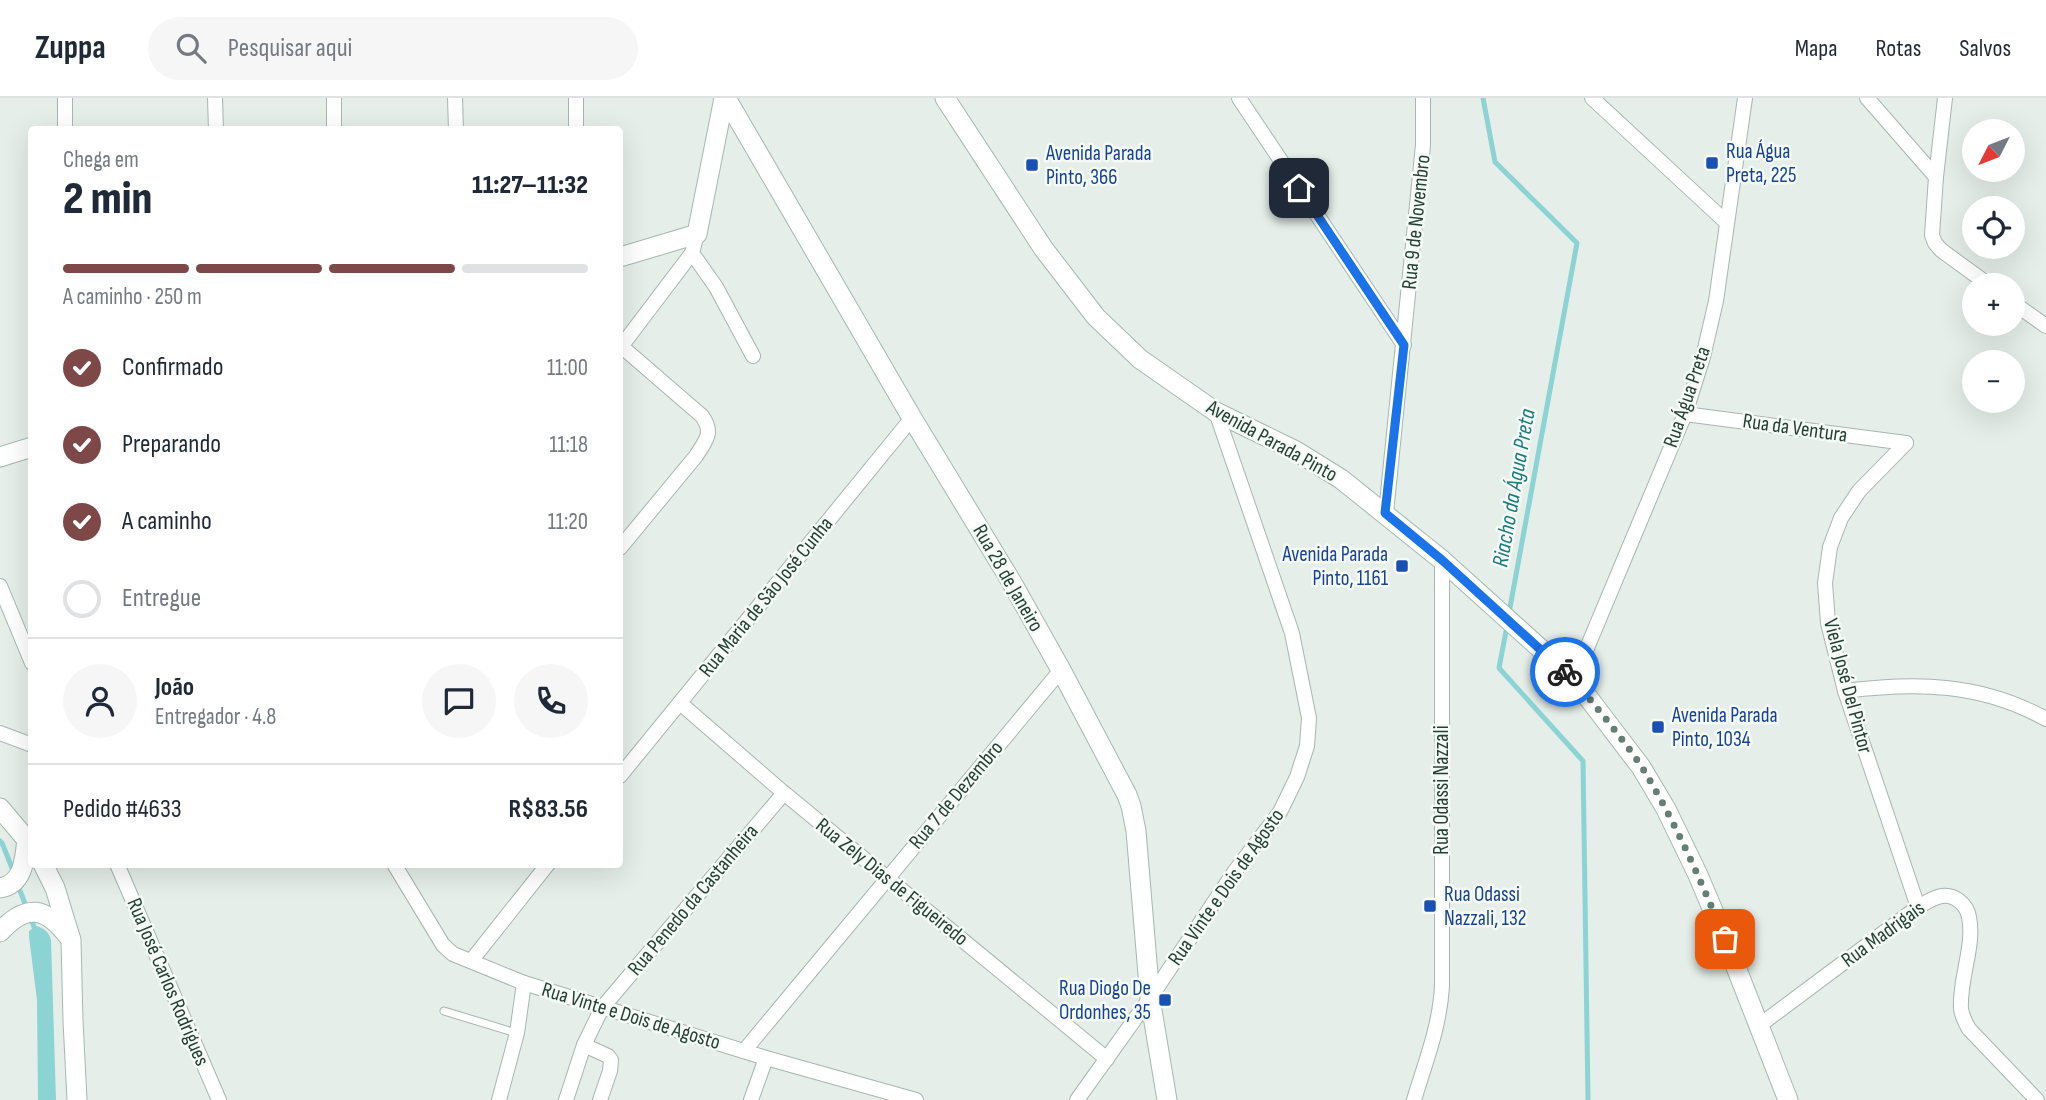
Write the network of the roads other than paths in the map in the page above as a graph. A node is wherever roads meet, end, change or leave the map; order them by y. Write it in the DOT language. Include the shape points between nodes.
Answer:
graph roads {
  1 [pos="65,98"];
  2 [pos="215,98"];
  3 [pos="334,98"];
  4 [pos="455,98"];
  5 [pos="576,98"];
  6 [pos="725,98"];
  7 [pos="945,98"];
  8 [pos="1239,98"];
  9 [pos="1423,98"];
  10 [pos="1592,98"];
  11 [pos="1745,98"];
  12 [pos="1867,98"];
  13 [pos="1945,98"];
  14 [pos="65,126"];
  15 [pos="216,126"];
  16 [pos="334,126"];
  17 [pos="456,126"];
  18 [pos="576,126"];
  19 [pos="1936,177"];
  20 [pos="1726,222"];
  21 [pos="695,243"];
  22 [pos="623,256"];
  23 [pos="1972,273"];
  24 [pos="2025,312"];
  25 [pos="2046,327"];
  26 [pos="623,343"];
  27 [pos="1404,345"];
  28 [pos="623,350"];
  29 [pos="754,356"];
  30 [pos="1216,412"];
  31 [pos="1685,414"];
  32 [pos="912,418"];
  33 [pos="1906,443"];
  34 [pos="28,448"];
  35 [pos="0,457"];
  36 [pos="1385,513"];
  37 [pos="623,544"];
  38 [pos="1442,560"];
  39 [pos="0,586"];
  40 [pos="28,653"];
  41 [pos="1061,670"];
  42 [pos="1574,679"];
  43 [pos="1845,691"];
  44 [pos="680,703"];
  45 [pos="2046,719"];
  46 [pos="0,733"];
  47 [pos="28,744"];
  48 [pos="623,772"];
  49 [pos="784,793"];
  50 [pos="0,808"];
  51 [pos="28,841"];
  52 [pos="28,847"];
  53 [pos="45,868"];
  54 [pos="119,868"];
  55 [pos="396,868"];
  56 [pos="545,868"];
  57 [pos="887,877"];
  58 [pos="0,888"];
  59 [pos="1918,907"];
  60 [pos="0,932"];
  61 [pos="71,940"];
  62 [pos="471,961"];
  63 [pos="524,983"];
  64 [pos="1150,998"];
  65 [pos="602,1008"];
  66 [pos="444,1011"];
  67 [pos="1760,1026"];
  68 [pos="517,1033"];
  69 [pos="584,1045"];
  70 [pos="744,1051"];
  71 [pos="766,1058"];
  72 [pos="1107,1059"];
  73 [pos="79,1095"];
  74 [pos="219,1100"];
  75 [pos="499,1100"];
  76 [pos="566,1100"];
  77 [pos="600,1100"];
  78 [pos="751,1100"];
  79 [pos="916,1100"];
  80 [pos="1077,1100"];
  81 [pos="1167,1100"];
  82 [pos="1413,1100"];
  83 [pos="1788,1100"];
  84 [pos="2037,1100"];
  1 -- 14 [label="street"];
  2 -- 15 [label="street"];
  3 -- 16 [label="street"];
  4 -- 17 [label="street"];
  5 -- 18 [label="street"];
  6 -- 21 [label="main road"];
  6 -- 32 [label="main road, Rua 28 de Janeiro"];
  7 -- 30 [label="main road, Avenida Parada Pinto" via="1043,248 1096,317 1140,359"];
  8 -- 27 [label="street"];
  9 -- 27 [label="street, Rua 9 de Novembro" via="1423,145"];
  10 -- 20 [label="street"];
  11 -- 20 [label="street, Rua Água Preta"];
  12 -- 19 [label="street"];
  13 -- 19 [label="street"];
  19 -- 23 [label="street" via="1932,235 1935,243"];
  20 -- 31 [label="street, Rua Água Preta" via="1716,301"];
  21 -- 22 [label="main road"];
  21 -- 26 [label="street"];
  21 -- 29 [label="street"];
  24 -- 25 [label="street"];
  27 -- 36 [label="street, Rua 9 de Novembro"];
  28 -- 37 [label="street" via="702,416 709,430 696,456"];
  30 -- 36 [label="main road, Avenida Parada Pinto" via="1296,451"];
  30 -- 64 [label="street, Rua Vinte e Dois de Agosto" via="1292,634 1309,718 1307,746 1280,813"];
  31 -- 33 [label="street, Rua da Ventura"];
  31 -- 42 [label="street, Rua Água Preta"];
  32 -- 41 [label="main road, Rua 28 de Janeiro"];
  32 -- 44 [label="street, Rua Maria de São José Cunha"];
  33 -- 43 [label="street, Viela José Del Pintor" via="1859,491 1829,547 1825,583 1829,623"];
  34 -- 35 [label="main road"];
  36 -- 38 [label="main road, Avenida Parada Pinto"];
  38 -- 42 [label="main road, Avenida Parada Pinto"];
  38 -- 82 [label="street, Rua Odassi Nazzali" via="1442,986 1433,1039"];
  39 -- 40 [label="street"];
  41 -- 57 [label="street, Rua 7 de Dezembro"];
  41 -- 64 [label="main road, Rua 28 de Janeiro" via="1131,806"];
  42 -- 67 [label="main road, Avenida Parada Pinto" via="1641,767 1666,809"];
  43 -- 45 [label="street" via="1927,685 1992,696"];
  43 -- 59 [label="street, Viela José Del Pintor"];
  44 -- 48 [label="street, Rua Maria de São José Cunha"];
  44 -- 49 [label="street, Rua Zely Dias de Figueiredo"];
  46 -- 47 [label="street"];
  49 -- 57 [label="street, Rua Zely Dias de Figueiredo"];
  49 -- 65 [label="street, Rua Penedo da Castanheira"];
  50 -- 51 [label="main road"];
  52 -- 58 [label="main road" via="21,874"];
  53 -- 61 [label="main road"];
  54 -- 74 [label="street, Rua José Carlos Rodrigues"];
  55 -- 62 [label="street, Rua Vinte e Dois de Agosto" via="443,945"];
  56 -- 62 [label="street"];
  57 -- 70 [label="street, Rua 7 de Dezembro"];
  57 -- 72 [label="street, Rua Zely Dias de Figueiredo"];
  59 -- 67 [label="street, Rua Madrigais"];
  59 -- 84 [label="street, Rua Madrigais" via="1943,895 1965,907 1970,936 1963,981 1964,1019"];
  60 -- 61 [label="main road" via="19,915 39,912 50,916"];
  61 -- 73 [label="main road"];
  62 -- 63 [label="street, Rua Vinte e Dois de Agosto"];
  63 -- 65 [label="street, Rua Vinte e Dois de Agosto"];
  63 -- 68 [label="street"];
  64 -- 72 [label="street, Rua Vinte e Dois de Agosto"];
  64 -- 81 [label="main road, Rua 28 de Janeiro"];
  65 -- 69 [label="street, Rua Penedo da Castanheira"];
  65 -- 70 [label="street, Rua Vinte e Dois de Agosto"];
  66 -- 68 [label="lane"];
  67 -- 83 [label="main road, Avenida Parada Pinto"];
  68 -- 75 [label="street"];
  69 -- 76 [label="street, Rua Penedo da Castanheira"];
  69 -- 77 [label="street" via="611,1060"];
  70 -- 71 [label="street, Rua Vinte e Dois de Agosto"];
  71 -- 78 [label="street"];
  71 -- 79 [label="street, Rua Vinte e Dois de Agosto"];
  72 -- 80 [label="street, Rua Vinte e Dois de Agosto"];
}
